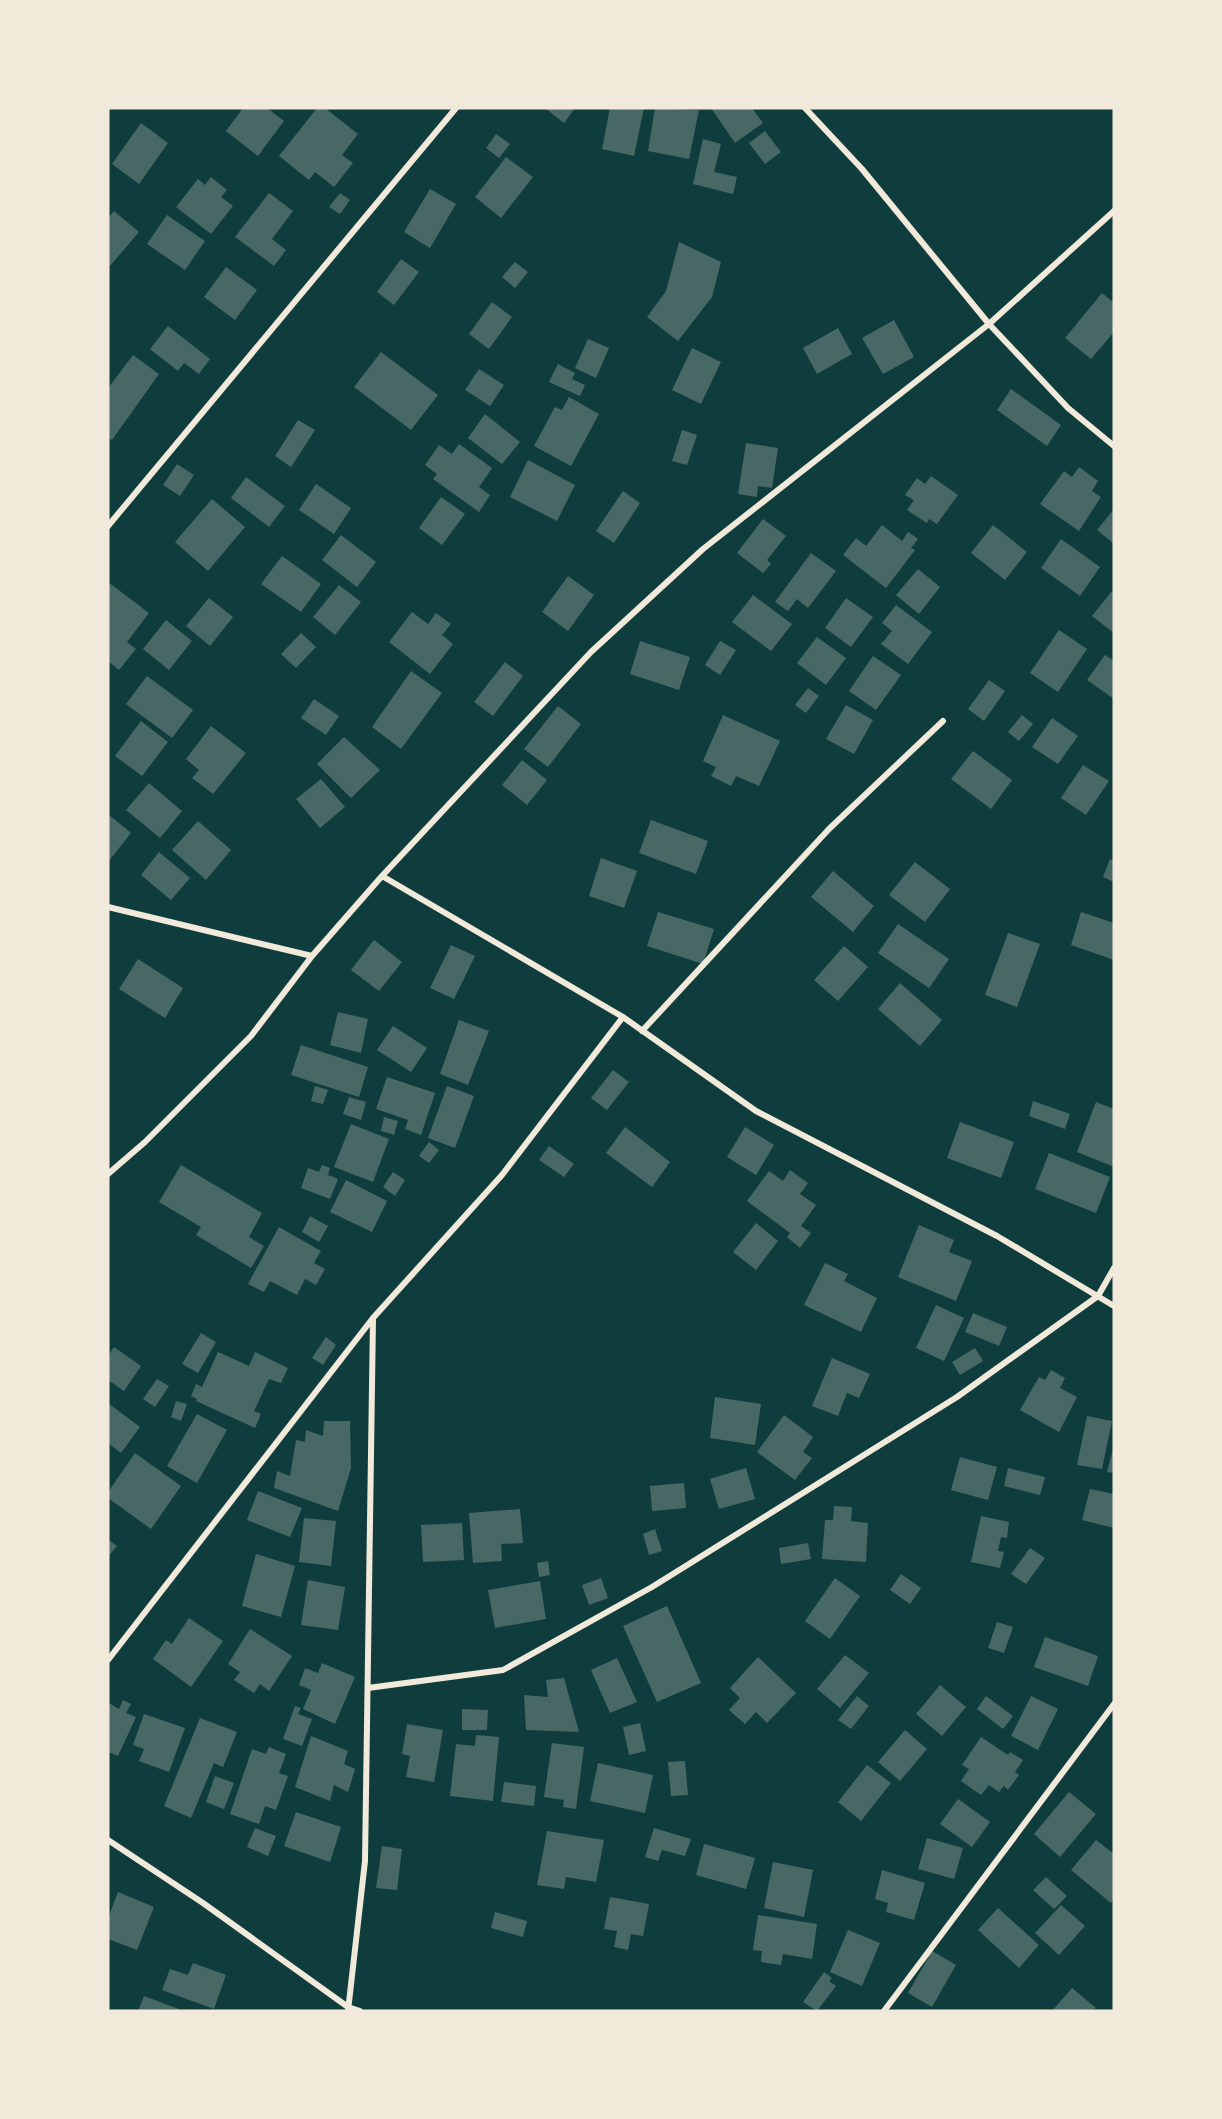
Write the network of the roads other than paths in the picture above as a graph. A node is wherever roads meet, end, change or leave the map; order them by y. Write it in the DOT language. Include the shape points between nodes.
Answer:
graph roads {
  1 [pos="456,108"];
  2 [pos="805,108"];
  3 [pos="1114,211"];
  4 [pos="989,324"];
  5 [pos="1114,446"];
  6 [pos="108,526"];
  7 [pos="943,721"];
  8 [pos="382,876"];
  9 [pos="108,907"];
  10 [pos="312,956"];
  11 [pos="623,1017"];
  12 [pos="642,1031"];
  13 [pos="108,1174"];
  14 [pos="1114,1268"];
  15 [pos="1098,1296"];
  16 [pos="1114,1306"];
  17 [pos="373,1318"];
  18 [pos="108,1660"];
  19 [pos="368,1688"];
  20 [pos="1114,1704"];
  21 [pos="108,1840"];
  22 [pos="348,2009"];
  23 [pos="360,2011"];
  24 [pos="884,2011"];
  1 -- 6 [label="street"];
  2 -- 4 [label="street" via="862,170"];
  3 -- 4 [label="street"];
  4 -- 5 [label="street" via="1068,408"];
  4 -- 8 [label="street" via="703,549 591,652"];
  7 -- 12 [label="street" via="830,829"];
  8 -- 10 [label="street"];
  8 -- 11 [label="street"];
  9 -- 10 [label="street"];
  10 -- 13 [label="street" via="250,1036"];
  11 -- 12 [label="street"];
  11 -- 17 [label="street" via="502,1175"];
  12 -- 15 [label="street" via="756,1112 997,1236"];
  14 -- 15 [label="street"];
  15 -- 16 [label="street"];
  15 -- 19 [label="street" via="957,1397 652,1587 503,1670"];
  17 -- 18 [label="street"];
  17 -- 19 [label="street"];
  19 -- 22 [label="street" via="365,1861"];
  20 -- 24 [label="street"];
  21 -- 22 [label="street" via="203,1903"];
  22 -- 23 [label="street"];
}
